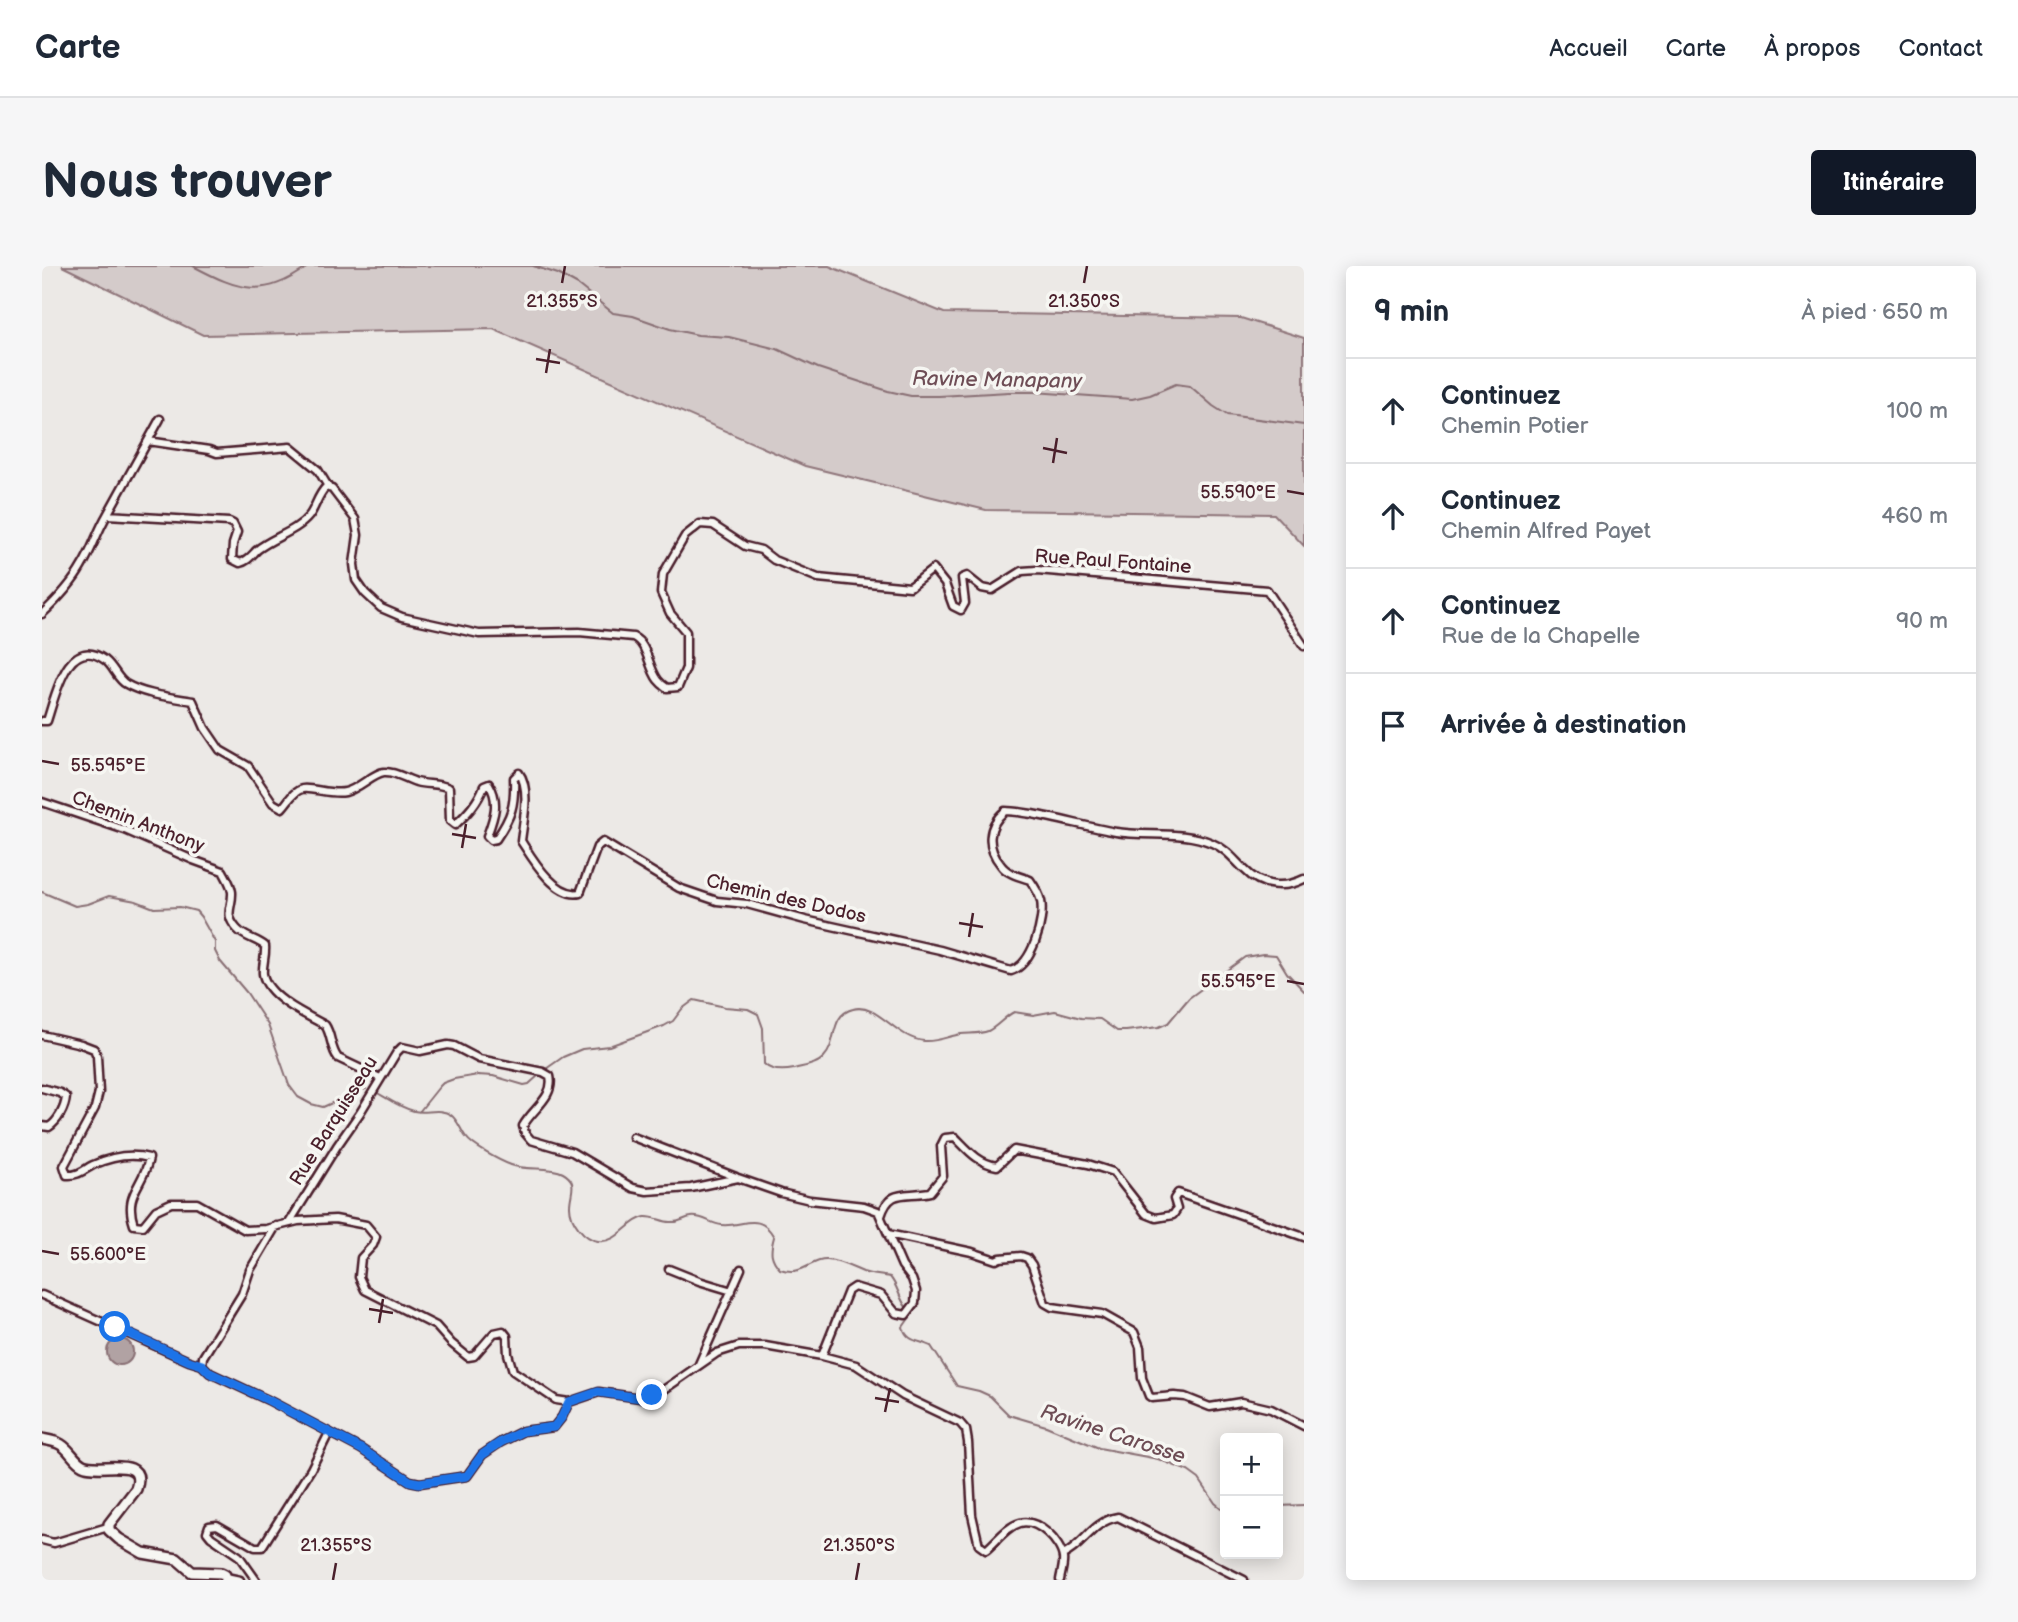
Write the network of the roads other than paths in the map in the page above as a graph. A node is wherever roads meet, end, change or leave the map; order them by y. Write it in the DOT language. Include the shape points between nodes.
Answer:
graph roads {
  1 [pos="160,419"];
  2 [pos="148,441"];
  3 [pos="329,488"];
  4 [pos="107,515"];
  5 [pos="42,614"];
  6 [pos="1304,646"];
  7 [pos="42,721"];
  8 [pos="42,802"];
  9 [pos="1304,879"];
  10 [pos="42,1035"];
  11 [pos="380,1078"];
  12 [pos="42,1088"];
  13 [pos="42,1126"];
  14 [pos="633,1137"];
  15 [pos="738,1178"];
  16 [pos="880,1217"];
  17 [pos="289,1223"];
  18 [pos="276,1226"];
  19 [pos="888,1234"];
  20 [pos="1304,1237"];
  21 [pos="669,1269"];
  22 [pos="741,1269"];
  23 [pos="732,1291"];
  24 [pos="42,1295"];
  25 [pos="822,1356"];
  26 [pos="202,1365"];
  27 [pos="695,1368"];
  28 [pos="569,1402"];
  29 [pos="1304,1426"];
  30 [pos="329,1433"];
  31 [pos="42,1439"];
  32 [pos="108,1527"];
  33 [pos="42,1540"];
  34 [pos="1063,1555"];
  35 [pos="226,1579"];
  36 [pos="240,1580"];
  37 [pos="256,1580"];
  38 [pos="1060,1580"];
  39 [pos="1244,1580"];
  1 -- 2 [label="street"];
  2 -- 3 [label="street" via="217,453 290,447 318,470"];
  2 -- 4 [label="street"];
  3 -- 4 [label="street" via="297,527 240,564 232,559 237,533 229,522"];
  3 -- 6 [label="street, Rue Paul Fontaine" via="355,519 356,580 381,608 479,634 579,632 633,637 667,688 678,687 686,668 686,632 661,593 663,574 685,536 700,524 713,525 745,546 818,578 910,587 933,569 953,606 961,610 965,603 962,578 967,576 992,590 1022,571 1037,570 1267,590"];
  4 -- 5 [label="street" via="71,584"];
  7 -- 9 [label="street, Chemin des Dodos" via="47,721 66,667 84,653 95,655 114,667 122,682 136,689 193,701 220,750 248,766 273,803 282,808 303,788 343,793 382,772 449,788 450,821 455,825 489,784 496,802 487,836 491,840 507,825 514,802 514,778 519,773 524,779 525,804 521,841 555,885 573,894 580,893 603,842 679,888 717,901 940,950 1011,971 1026,960 1036,939 1041,903 1030,880 1001,867 991,845 990,830 1005,811 1118,832 1209,841 1257,880 1282,886"];
  8 -- 11 [label="street, Chemin Anthony" via="223,871 232,891 228,916 244,935 265,947 265,981 287,1004 325,1025 338,1058"];
  10 -- 18 [label="street" via="82,1044 94,1049 97,1056 95,1108 64,1166 67,1175 76,1176 113,1158 149,1158 131,1199 135,1225 143,1226 156,1210 171,1203 197,1203 245,1230"];
  11 -- 15 [label="street, Rue Barquisseau" via="402,1047 420,1051 454,1046 480,1059 550,1076 548,1093 527,1119 525,1133 531,1140 572,1152 632,1188 691,1188"];
  11 -- 17 [label="street, Rue Barquisseau"];
  12 -- 13 [label="street" via="66,1097 55,1123"];
  14 -- 15 [label="street"];
  15 -- 16 [label="street" via="790,1195 864,1206 878,1211"];
  16 -- 19 [label="street"];
  16 -- 20 [label="street" via="891,1197 930,1192 937,1184 943,1176 941,1146 948,1136 956,1137 988,1165 998,1166 1013,1150 1113,1171 1146,1214 1156,1218 1174,1215 1178,1194"];
  17 -- 18 [label="street"];
  17 -- 28 [label="street" via="335,1219 366,1225 376,1237 361,1258 359,1276 365,1290 436,1326 468,1357 494,1333 503,1331 513,1371 556,1400"];
  18 -- 26 [label="street"];
  19 -- 25 [label="street" via="912,1279 915,1303 906,1315 897,1313 881,1294 854,1287 848,1291"];
  19 -- 29 [label="street" via="996,1260 1027,1258 1045,1303 1061,1310 1101,1314 1134,1332 1144,1387 1152,1398 1185,1397 1210,1407 1241,1402 1271,1409"];
  21 -- 23 [label="street"];
  22 -- 23 [label="street"];
  23 -- 27 [label="street"];
  24 -- 26 [label="street"];
  25 -- 27 [label="street" via="739,1346 717,1353"];
  25 -- 34 [label="street" via="856,1365 966,1430 974,1530 982,1549 1008,1529 1030,1522 1040,1525"];
  26 -- 30 [label="street"];
  27 -- 28 [label="street" via="652,1395 640,1398 598,1392"];
  28 -- 30 [label="street" via="554,1427 523,1431 501,1442 482,1455 467,1476 419,1483"];
  30 -- 37 [label="street" via="262,1548 217,1525 209,1526 211,1537 239,1556"];
  31 -- 32 [label="main road" via="58,1442 83,1465 126,1467 135,1472 136,1489"];
  32 -- 33 [label="street" via="54,1543"];
  32 -- 35 [label="main road" via="143,1553 177,1559 192,1572 221,1573"];
  34 -- 38 [label="street"];
  34 -- 39 [label="street" via="1096,1526 1118,1517"];
  35 -- 36 [label="street"];
}
